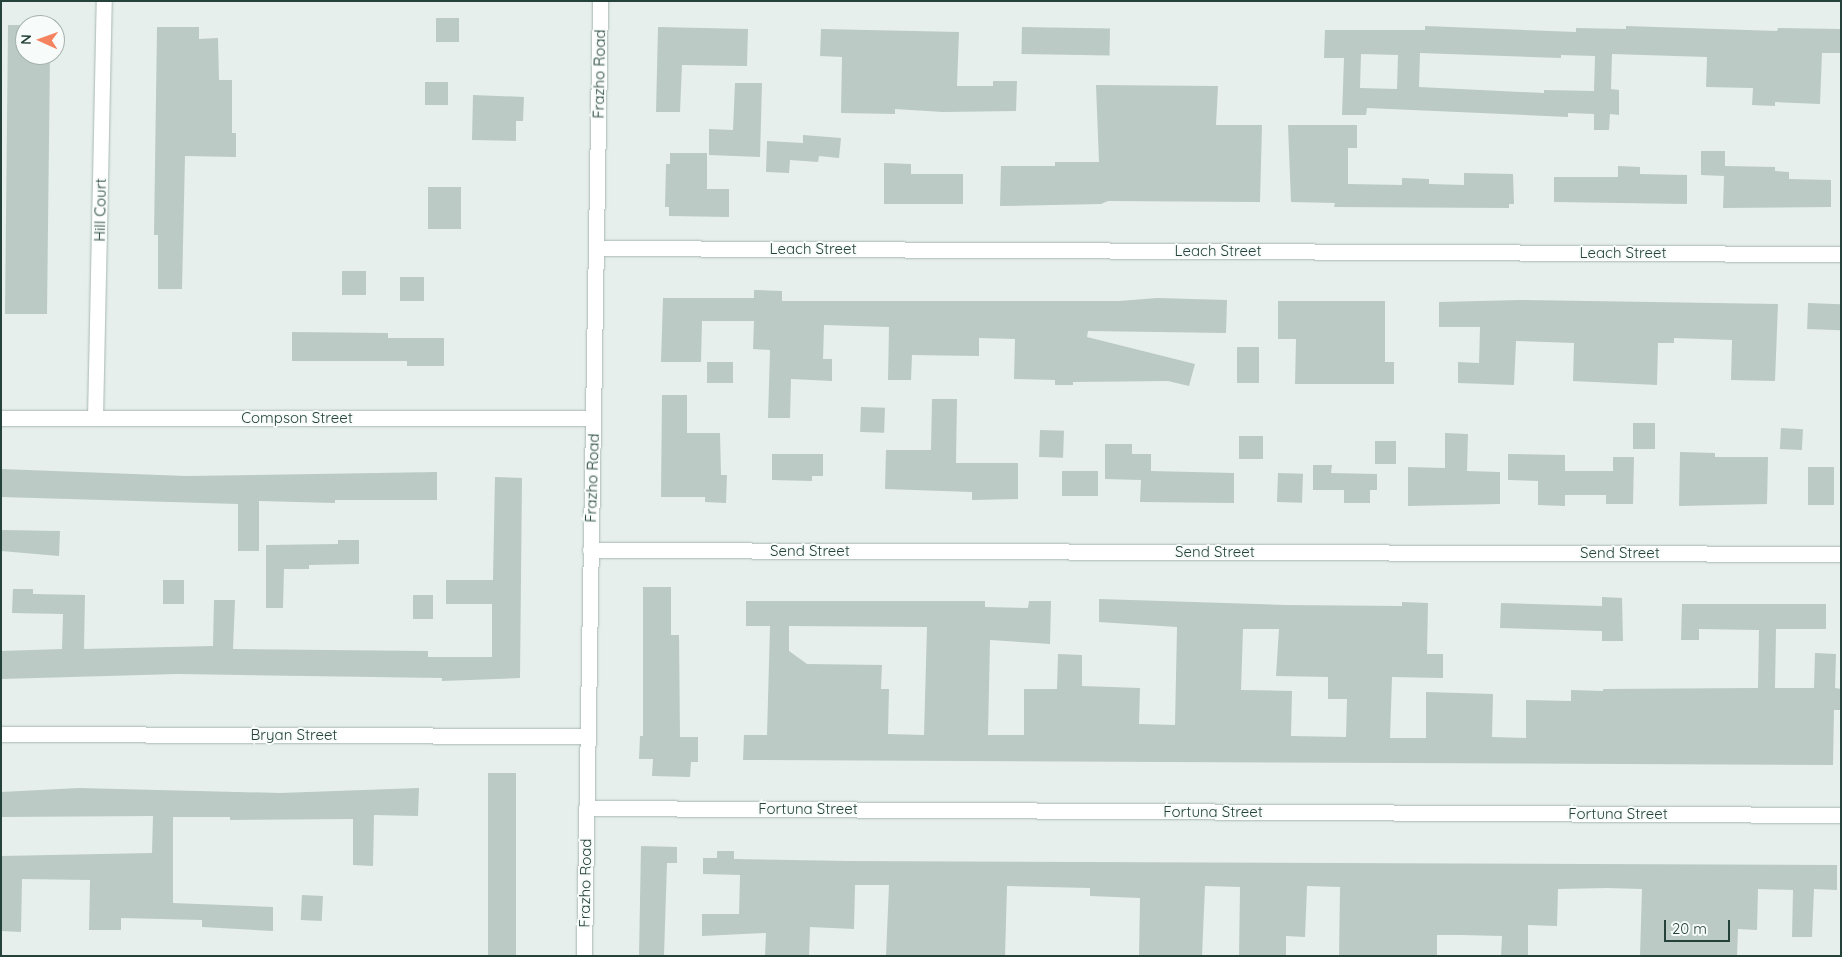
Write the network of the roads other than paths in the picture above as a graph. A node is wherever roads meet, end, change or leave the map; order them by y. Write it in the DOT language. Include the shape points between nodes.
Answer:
graph roads {
  1 [pos="104,1"];
  2 [pos="600,1"];
  3 [pos="596,248"];
  4 [pos="1841,254"];
  5 [pos="1,418"];
  6 [pos="95,418"];
  7 [pos="593,418"];
  8 [pos="590,550"];
  9 [pos="1841,554"];
  10 [pos="1,734"];
  11 [pos="587,736"];
  12 [pos="586,808"];
  13 [pos="1841,815"];
  14 [pos="584,956"];
  1 -- 6 [label="street, Hill Court"];
  2 -- 3 [label="street, Frazho Road"];
  3 -- 4 [label="street, Leach Street"];
  3 -- 7 [label="street, Frazho Road"];
  5 -- 6 [label="street, Compson Street"];
  6 -- 7 [label="street, Compson Street"];
  7 -- 8 [label="street, Frazho Road"];
  8 -- 9 [label="street, Send Street"];
  8 -- 11 [label="street, Frazho Road"];
  10 -- 11 [label="street, Bryan Street"];
  11 -- 12 [label="street, Frazho Road"];
  12 -- 13 [label="street, Fortuna Street"];
  12 -- 14 [label="street, Frazho Road"];
}
